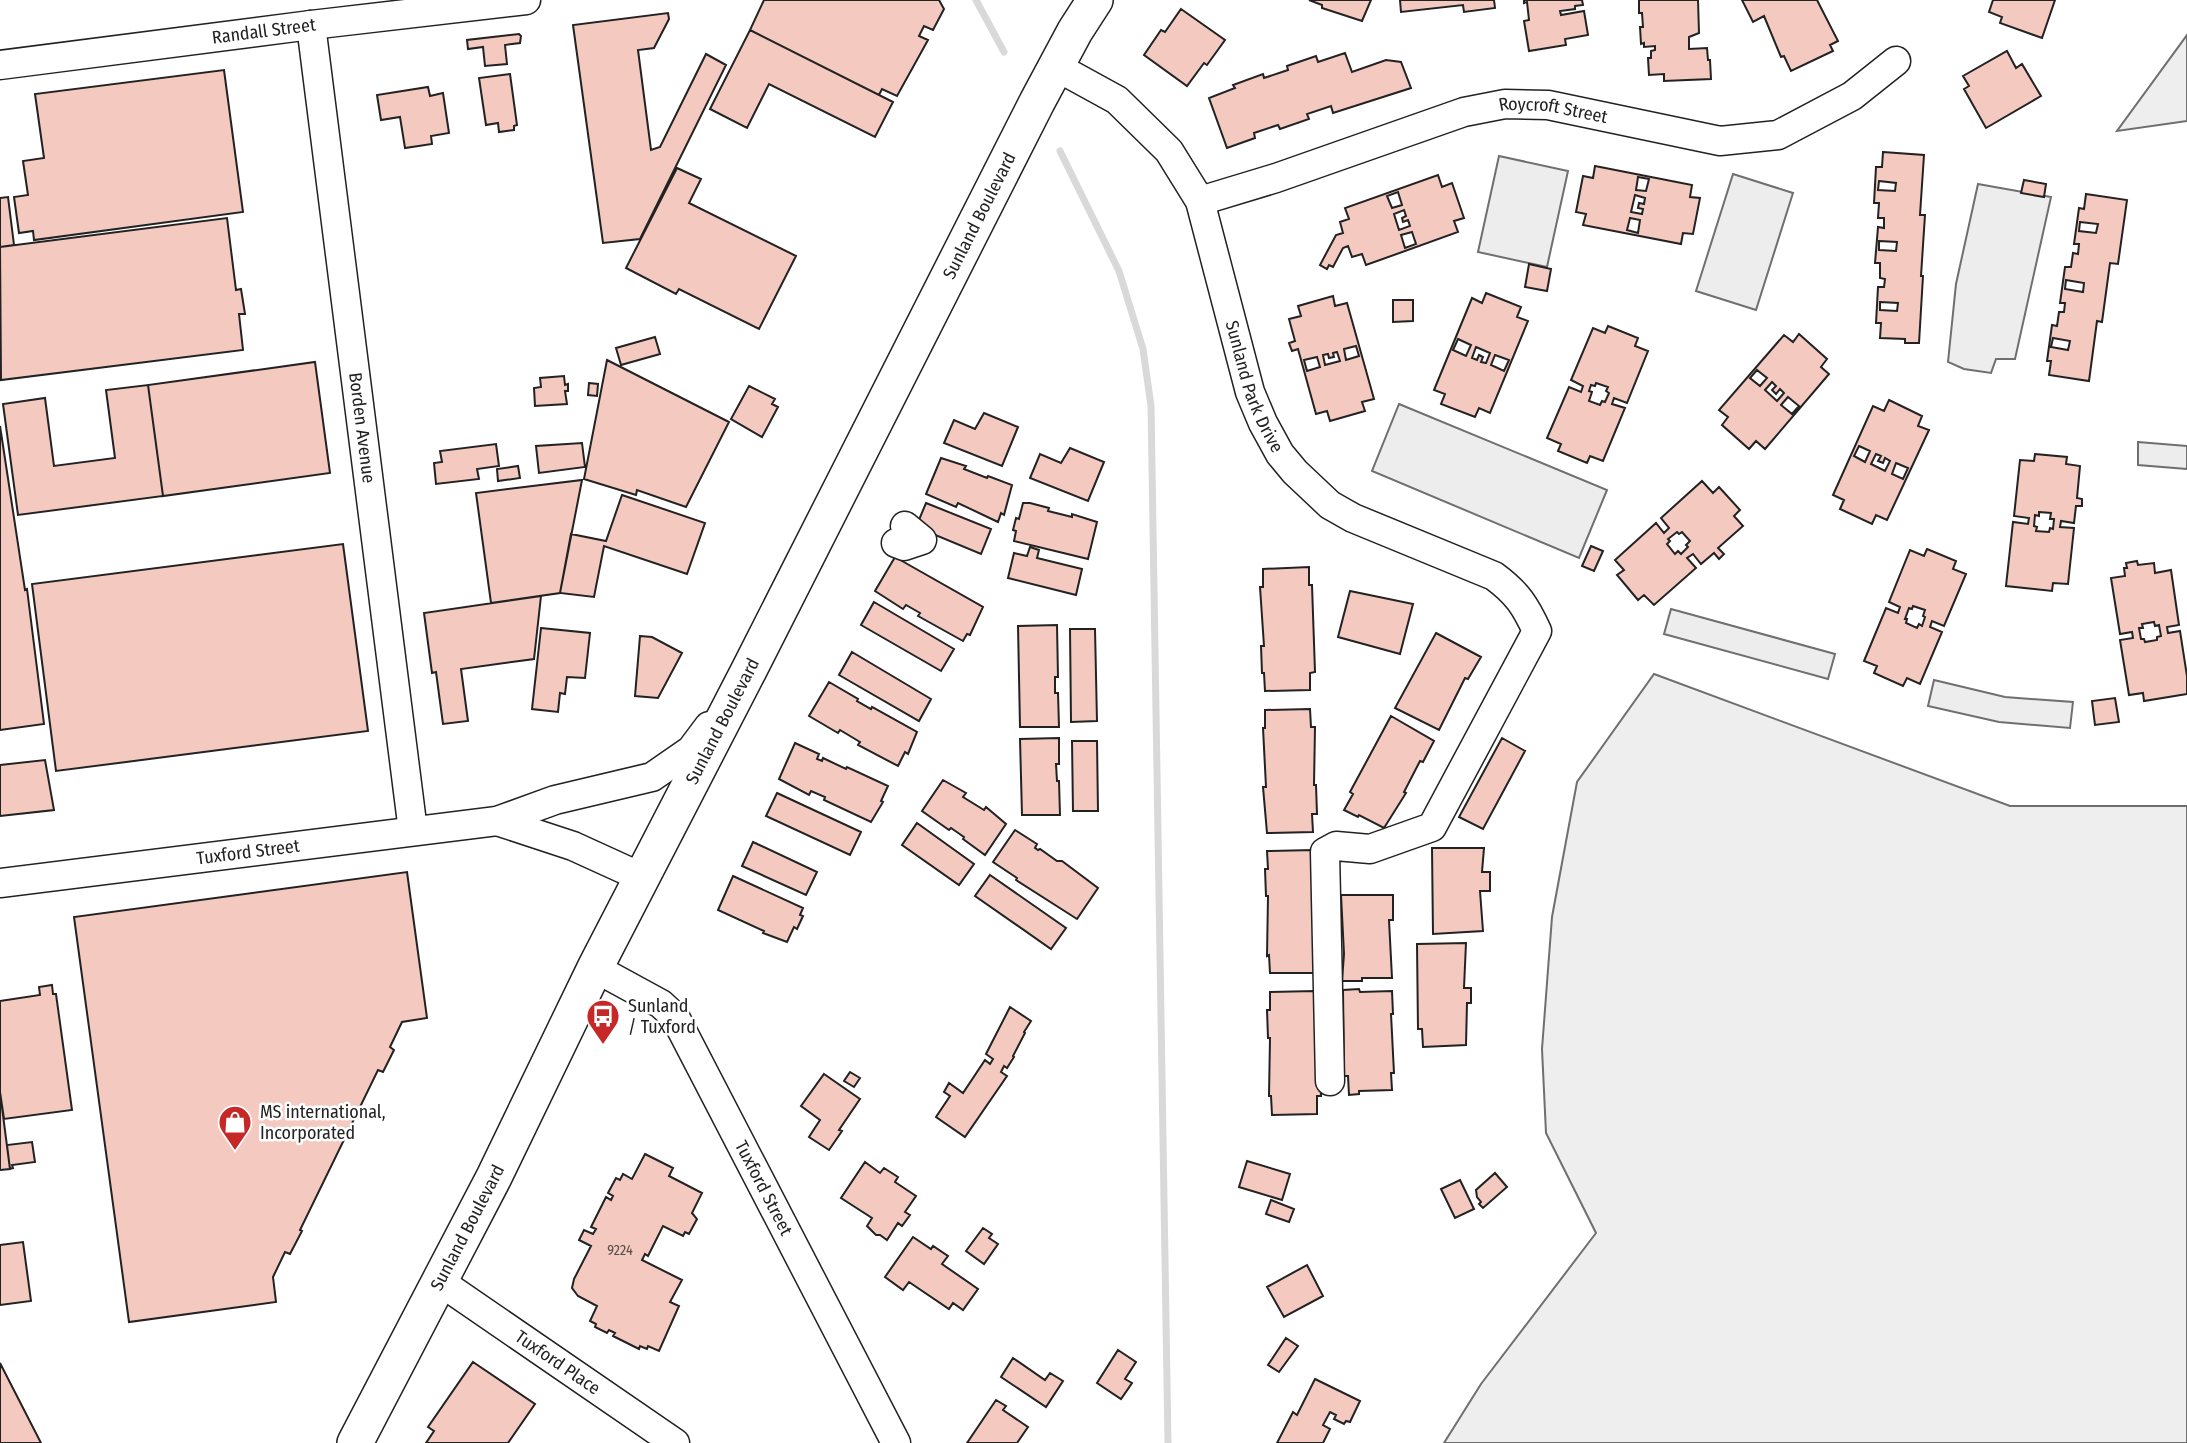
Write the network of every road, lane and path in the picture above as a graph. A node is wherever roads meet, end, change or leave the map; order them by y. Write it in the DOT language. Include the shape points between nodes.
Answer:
graph roads {
  1 [pos="526,0"];
  2 [pos="1095,0"];
  3 [pos="311,25"];
  4 [pos="1896,61"];
  5 [pos="0,65"];
  6 [pos="1055,66"];
  7 [pos="1200,201"];
  8 [pos="749,670"];
  9 [pos="497,821"];
  10 [pos="413,831"];
  11 [pos="641,877"];
  12 [pos="0,883"];
  13 [pos="595,968"];
  14 [pos="1330,1081"];
  15 [pos="439,1281"];
  16 [pos="355,1443"];
  17 [pos="675,1443"];
  18 [pos="896,1443"];
  1 -- 3 [label="street, Randall Street"];
  2 -- 6 [label="main road, Sunland Boulevard"];
  3 -- 5 [label="street, Randall Street"];
  3 -- 10 [label="street, Borden Avenue"];
  4 -- 7 [label="street, Roycroft Street" via="1852,96 1778,135 1720,141 1548,105 1504,104 1464,112"];
  6 -- 7 [label="street, Sunland Park Drive" via="1117,100 1169,151"];
  6 -- 8 [label="main road, Sunland Boulevard"];
  7 -- 14 [label="street, Sunland Park Drive" via="1250,392 1280,454 1330,505 1494,576 1524,603 1537,631 1432,827 1370,849 1336,846 1325,852"];
  8 -- 9 [label="street, Tuxford Street" via="691,750 652,777 555,800"];
  8 -- 11 [label="main road, Sunland Boulevard"];
  9 -- 10 [label="street, Tuxford Street"];
  9 -- 11 [label="street, Tuxford Street" via="573,846"];
  10 -- 12 [label="street, Tuxford Street"];
  11 -- 13 [label="main road, Sunland Boulevard"];
  13 -- 15 [label="main road, Sunland Boulevard"];
  13 -- 18 [label="street, Tuxford Street" via="661,1004 675,1017"];
  15 -- 16 [label="main road, Sunland Boulevard"];
  15 -- 17 [label="street, Tuxford Place"];
}
